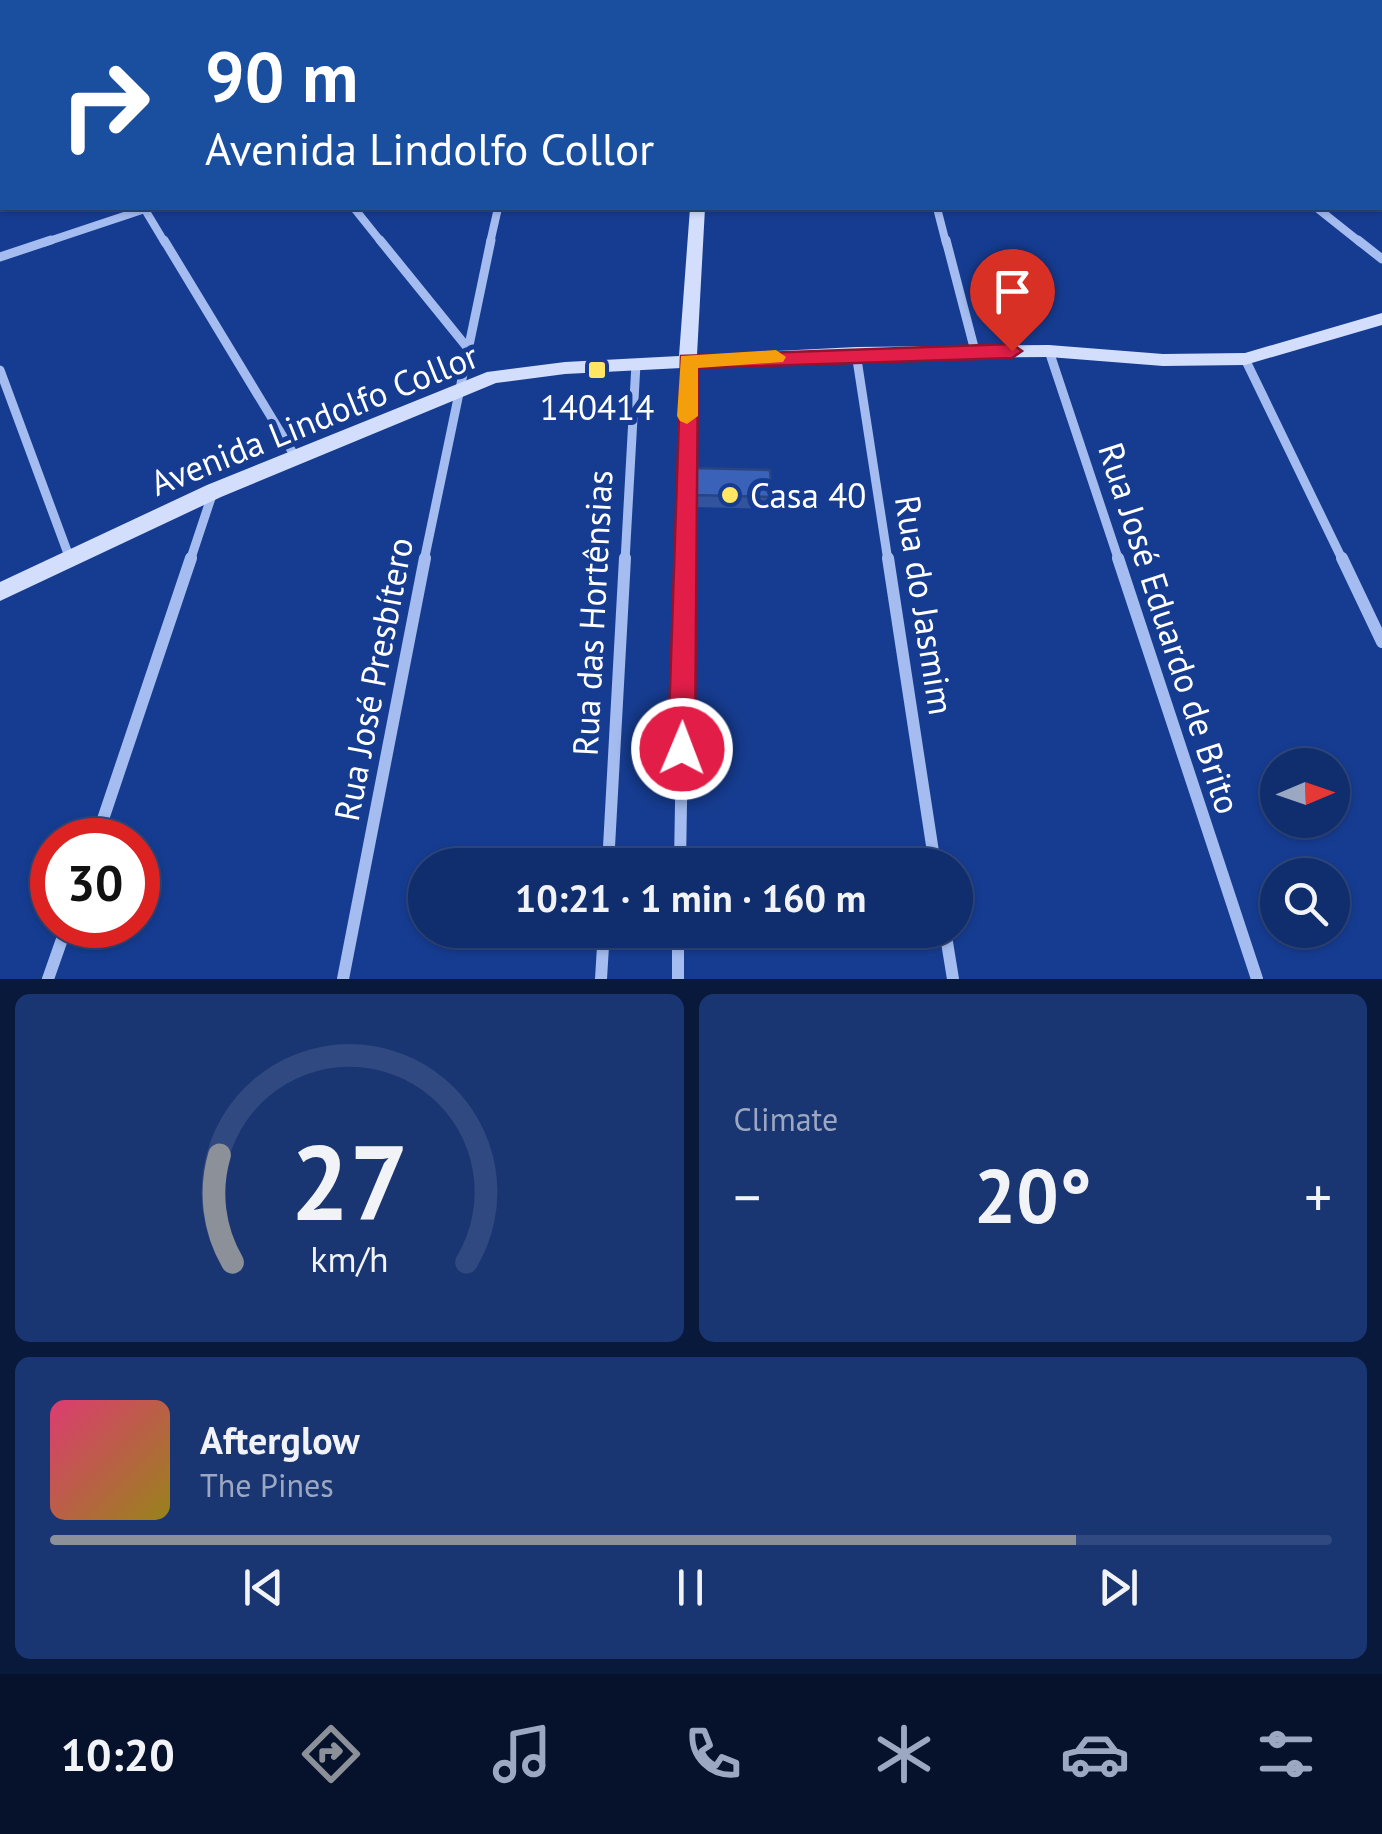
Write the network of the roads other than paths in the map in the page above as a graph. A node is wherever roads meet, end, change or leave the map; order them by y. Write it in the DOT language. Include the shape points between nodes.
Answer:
graph roads {
  1 [pos="140,210"];
  2 [pos="147,210"];
  3 [pos="356,210"];
  4 [pos="498,210"];
  5 [pos="697,210"];
  6 [pos="938,210"];
  7 [pos="1321,210"];
  8 [pos="0,256"];
  9 [pos="1382,259"];
  10 [pos="1382,319"];
  11 [pos="466,346"];
  12 [pos="975,350"];
  13 [pos="1049,351"];
  14 [pos="856,353"];
  15 [pos="1244,359"];
  16 [pos="688,361"];
  17 [pos="636,364"];
  18 [pos="0,370"];
  19 [pos="457,390"];
  20 [pos="296,458"];
  21 [pos="214,491"];
  22 [pos="70,559"];
  23 [pos="0,592"];
  24 [pos="1382,642"];
  25 [pos="103,818"];
  26 [pos="609,848"];
  27 [pos="680,848"];
  28 [pos="932,848"];
  29 [pos="59,948"];
  30 [pos="603,948"];
  31 [pos="678,948"];
  32 [pos="948,948"];
  33 [pos="48,979"];
  34 [pos="343,979"];
  35 [pos="601,979"];
  36 [pos="678,979"];
  37 [pos="953,979"];
  38 [pos="1257,979"];
  1 -- 8 [label="street"];
  2 -- 20 [label="street"];
  3 -- 11 [label="street"];
  4 -- 11 [label="street, Rua José Presbítero"];
  5 -- 16 [label="main road"];
  6 -- 12 [label="street"];
  7 -- 9 [label="street"];
  10 -- 15 [label="main road, Avenida Lindolfo Collor"];
  11 -- 19 [label="street, Rua José Presbítero"];
  12 -- 13 [label="main road, Avenida Lindolfo Collor"];
  12 -- 14 [label="main road, Avenida Lindolfo Collor"];
  13 -- 15 [label="main road, Avenida Lindolfo Collor"];
  13 -- 38 [label="street, Rua José Eduardo de Brito"];
  14 -- 16 [label="main road, Avenida Lindolfo Collor"];
  14 -- 28 [label="street, Rua do Jasmim"];
  15 -- 24 [label="street"];
  16 -- 17 [label="main road, Avenida Lindolfo Collor"];
  16 -- 27 [label="street"];
  17 -- 19 [label="main road, Avenida Lindolfo Collor" via="493,377"];
  17 -- 26 [label="street, Rua das Hortênsias"];
  18 -- 22 [label="street"];
  19 -- 20 [label="main road, Avenida Lindolfo Collor"];
  19 -- 34 [label="street, Rua José Presbítero"];
  20 -- 21 [label="main road, Avenida Lindolfo Collor"];
  21 -- 22 [label="main road, Avenida Lindolfo Collor"];
  21 -- 25 [label="street"];
  22 -- 23 [label="main road, Avenida Lindolfo Collor"];
  29 -- 33 [label="street"];
  30 -- 35 [label="street"];
  31 -- 36 [label="street"];
  32 -- 37 [label="street"];
}
